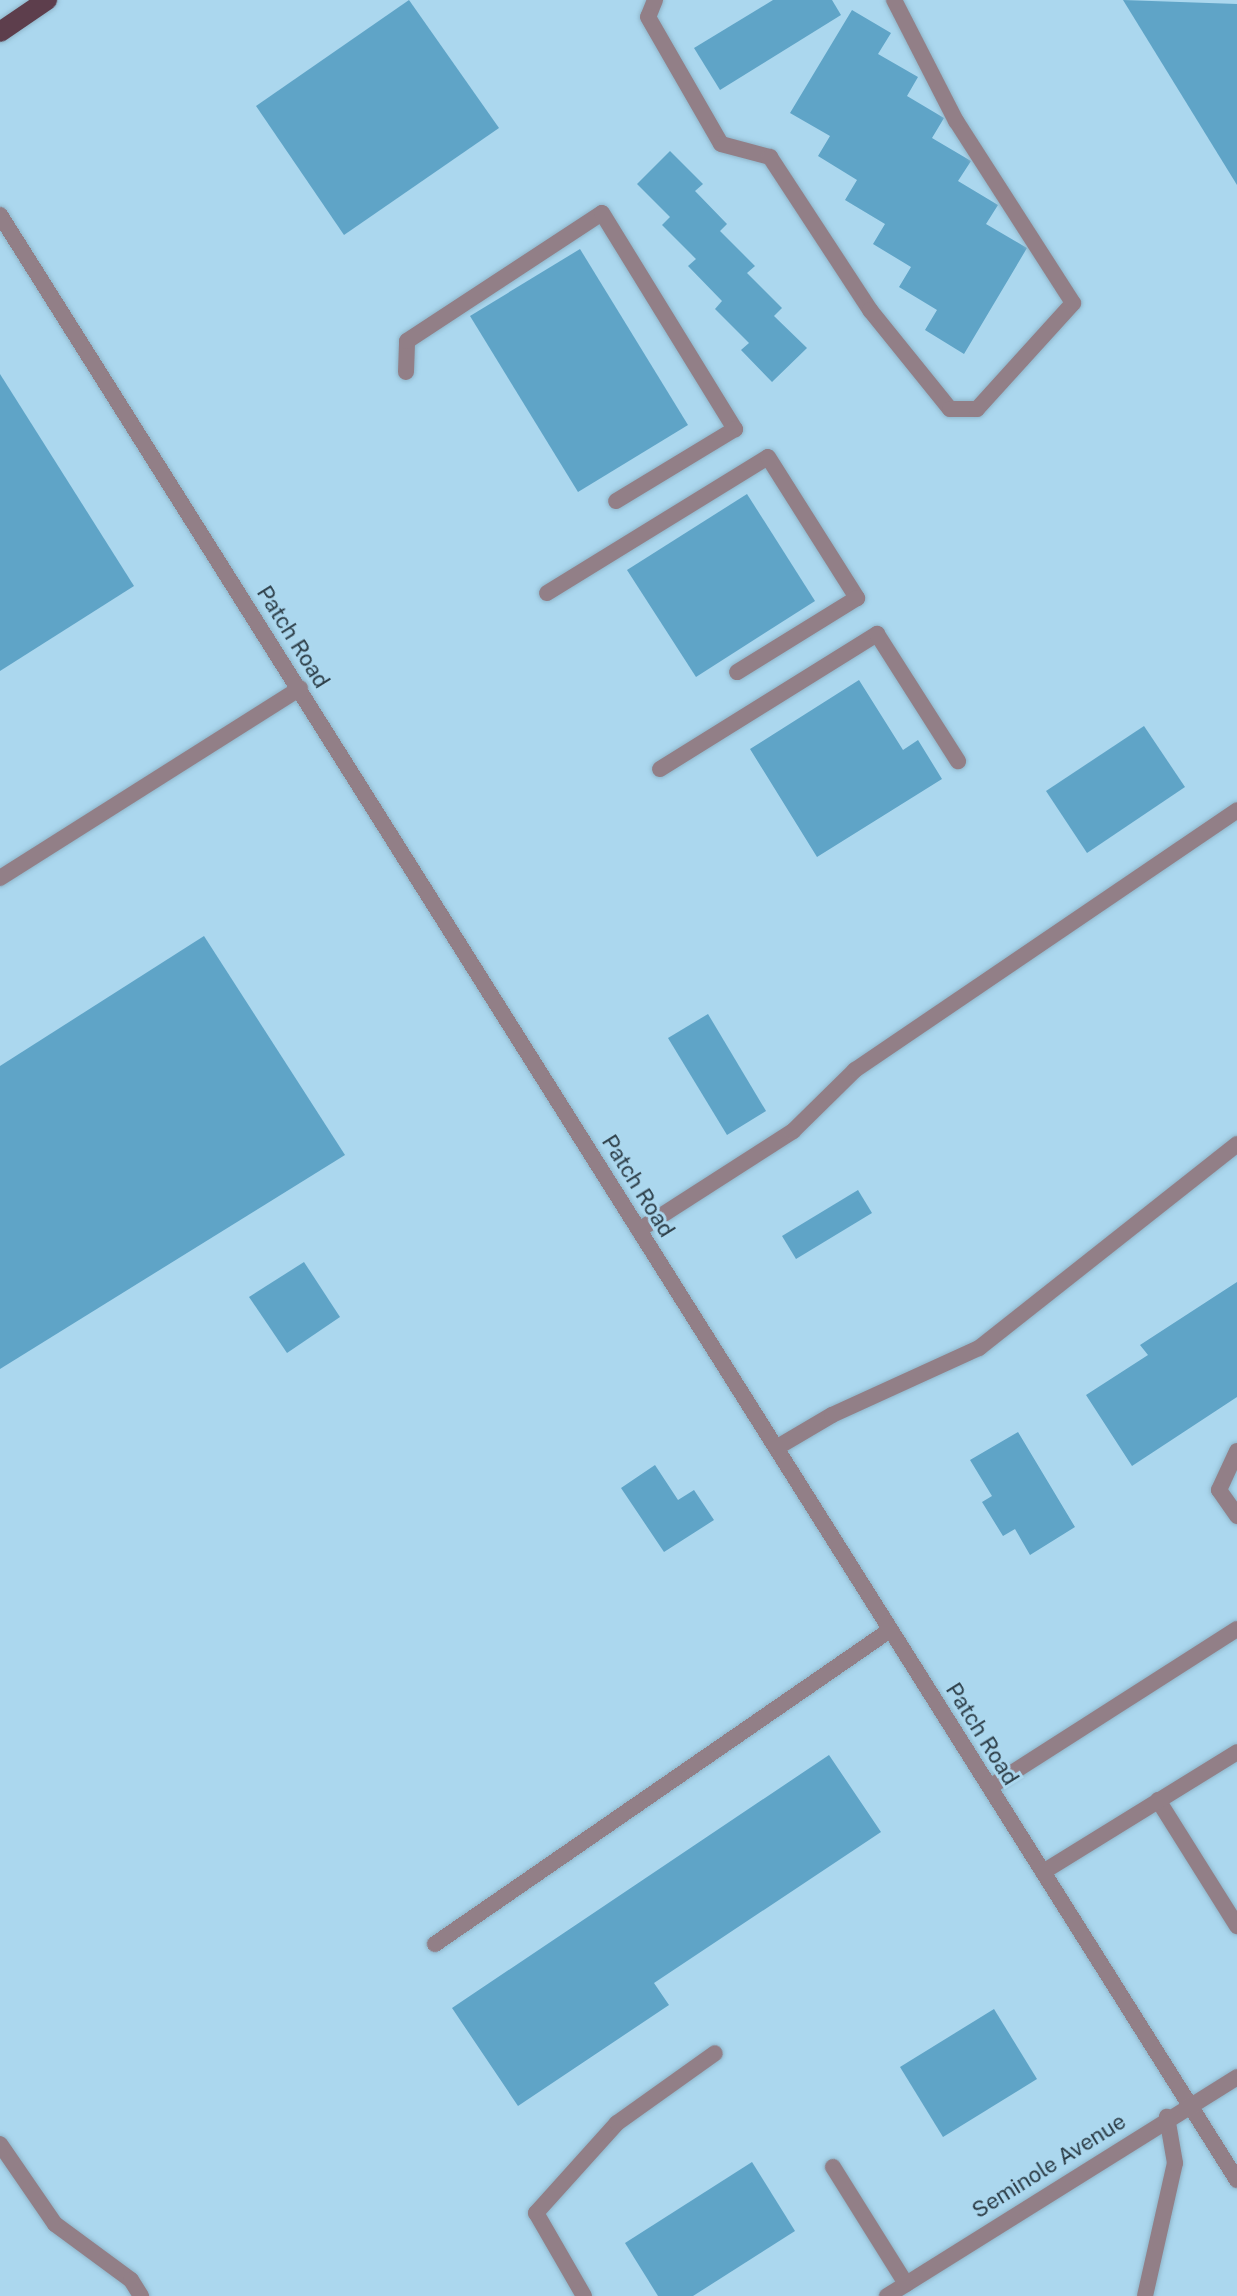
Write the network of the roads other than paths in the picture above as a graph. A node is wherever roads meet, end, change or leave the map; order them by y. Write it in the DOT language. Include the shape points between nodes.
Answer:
graph roads {
  1 [pos="47,0"];
  2 [pos="655,0"];
  3 [pos="894,0"];
  4 [pos="0,32"];
  5 [pos="0,215"];
  6 [pos="406,372"];
  7 [pos="616,501"];
  8 [pos="547,593"];
  9 [pos="737,672"];
  10 [pos="300,688"];
  11 [pos="958,761"];
  12 [pos="660,769"];
  13 [pos="1237,810"];
  14 [pos="0,878"];
  15 [pos="1237,1144"];
  16 [pos="639,1230"];
  17 [pos="776,1448"];
  18 [pos="1237,1451"];
  19 [pos="1237,1516"];
  20 [pos="1237,1629"];
  21 [pos="890,1630"];
  22 [pos="1237,1752"];
  23 [pos="990,1787"];
  24 [pos="1158,1800"];
  25 [pos="1043,1872"];
  26 [pos="1237,1926"];
  27 [pos="435,1944"];
  28 [pos="715,2053"];
  29 [pos="1237,2077"];
  30 [pos="1188,2104"];
  31 [pos="1167,2117"];
  32 [pos="0,2144"];
  33 [pos="833,2167"];
  34 [pos="1237,2180"];
  35 [pos="906,2284"];
  36 [pos="141,2296"];
  37 [pos="584,2296"];
  38 [pos="887,2296"];
  39 [pos="1145,2296"];
  1 -- 4 [label="main road"];
  2 -- 3 [label="street" via="648,17 721,144 770,157 870,310 950,409 977,409 1073,303 956,121"];
  5 -- 10 [label="street, Patch Road"];
  6 -- 7 [label="street" via="407,341 602,213 735,429"];
  8 -- 9 [label="street" via="768,457 857,598"];
  10 -- 14 [label="street"];
  10 -- 16 [label="street, Patch Road"];
  11 -- 12 [label="street" via="877,634"];
  13 -- 16 [label="street" via="855,1070 793,1131"];
  15 -- 17 [label="street" via="979,1348 832,1415"];
  16 -- 17 [label="street, Patch Road"];
  17 -- 21 [label="street, Patch Road"];
  18 -- 19 [label="street" via="1219,1490"];
  20 -- 23 [label="street"];
  21 -- 23 [label="street, Patch Road"];
  21 -- 27 [label="street"];
  22 -- 24 [label="street"];
  23 -- 25 [label="street, Patch Road"];
  24 -- 25 [label="street"];
  24 -- 26 [label="street"];
  25 -- 30 [label="street, Patch Road"];
  28 -- 37 [label="street" via="617,2123 536,2213"];
  29 -- 30 [label="street, Seminole Avenue"];
  30 -- 31 [label="street, Seminole Avenue"];
  30 -- 34 [label="street, Patch Road"];
  31 -- 35 [label="street, Seminole Avenue"];
  31 -- 39 [label="street" via="1175,2163"];
  32 -- 36 [label="street" via="55,2224 131,2280"];
  33 -- 35 [label="street"];
  35 -- 38 [label="street, Seminole Avenue"];
}
